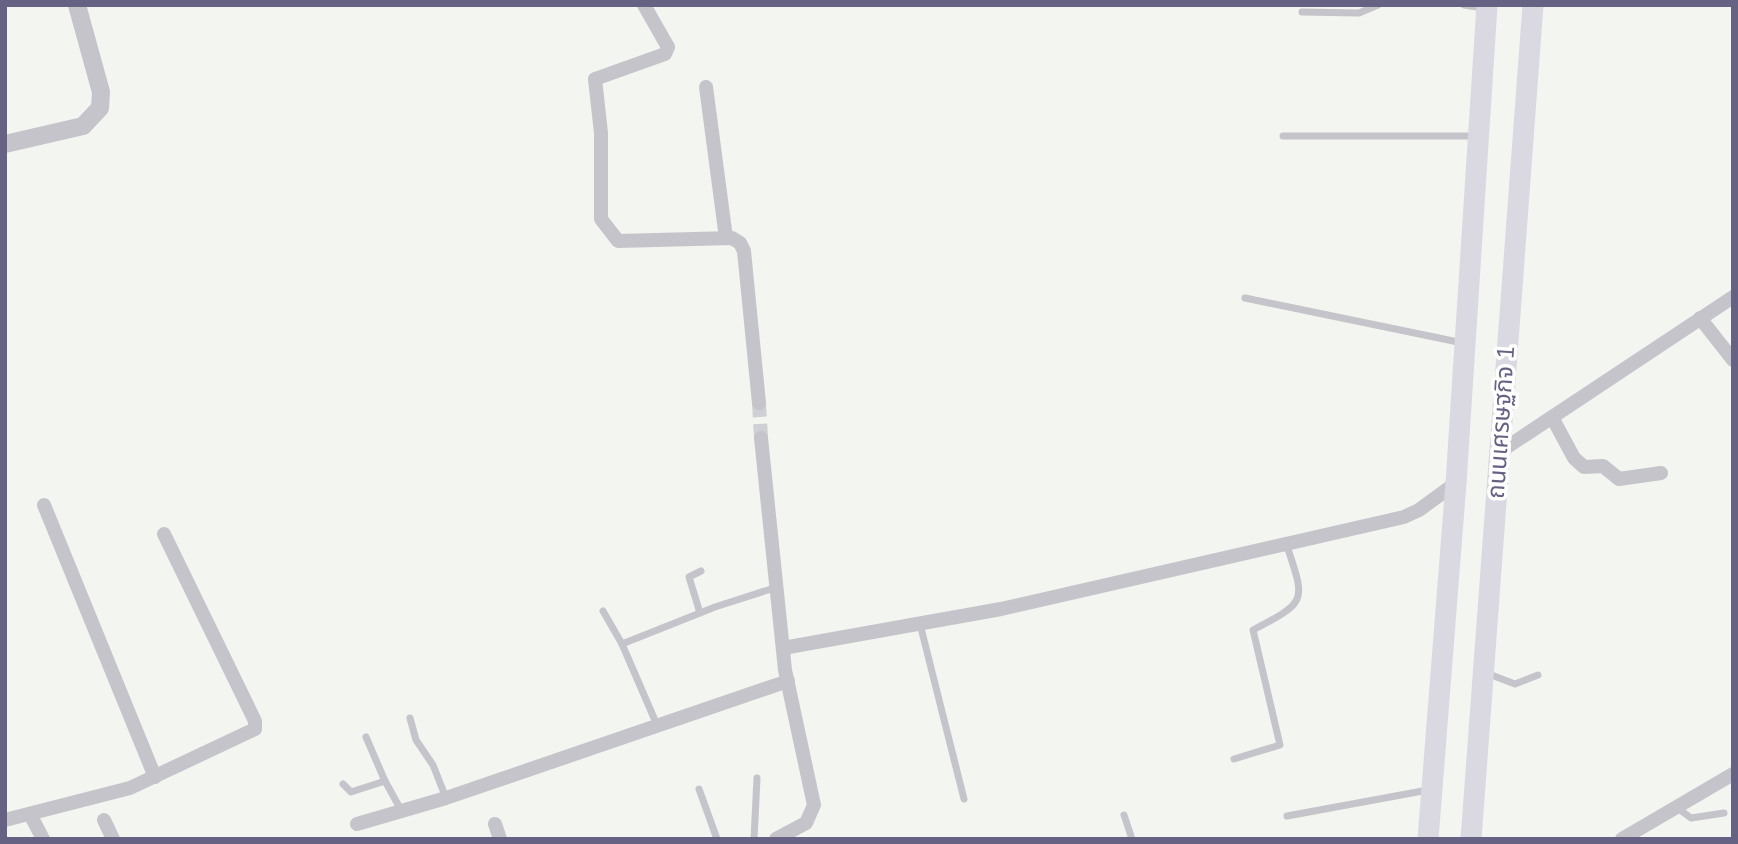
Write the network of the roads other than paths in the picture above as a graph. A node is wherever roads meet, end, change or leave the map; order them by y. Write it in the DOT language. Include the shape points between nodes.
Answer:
graph roads {
  1 [pos="77,5"];
  2 [pos="644,5"];
  3 [pos="1378,5"];
  4 [pos="1464,5"];
  5 [pos="1533,5"];
  6 [pos="1487,7"];
  7 [pos="1302,12"];
  8 [pos="706,87"];
  9 [pos="1283,136"];
  10 [pos="1478,136"];
  11 [pos="5,144"];
  12 [pos="726,238"];
  13 [pos="1733,297"];
  14 [pos="1245,298"];
  15 [pos="1700,318"];
  16 [pos="1464,343"];
  17 [pos="1733,360"];
  18 [pos="759,403"];
  19 [pos="1553,419"];
  20 [pos="761,438"];
  21 [pos="1499,453"];
  22 [pos="1661,473"];
  23 [pos="1455,483"];
  24 [pos="44,505"];
  25 [pos="164,534"];
  26 [pos="1286,543"];
  27 [pos="701,571"];
  28 [pos="774,588"];
  29 [pos="603,611"];
  30 [pos="700,613"];
  31 [pos="920,624"];
  32 [pos="622,644"];
  33 [pos="783,648"];
  34 [pos="1483,672"];
  35 [pos="1538,675"];
  36 [pos="788,681"];
  37 [pos="410,718"];
  38 [pos="657,724"];
  39 [pos="366,737"];
  40 [pos="1234,759"];
  41 [pos="1733,774"];
  42 [pos="155,777"];
  43 [pos="757,778"];
  44 [pos="385,780"];
  45 [pos="343,784"];
  46 [pos="699,789"];
  47 [pos="1431,790"];
  48 [pos="446,798"];
  49 [pos="964,799"];
  50 [pos="1676,807"];
  51 [pos="401,810"];
  52 [pos="1724,813"];
  53 [pos="30,814"];
  54 [pos="1124,814"];
  55 [pos="1287,816"];
  56 [pos="5,820"];
  57 [pos="104,820"];
  58 [pos="357,824"];
  59 [pos="495,824"];
  60 [pos="43,839"];
  61 [pos="113,839"];
  62 [pos="500,839"];
  63 [pos="717,839"];
  64 [pos="754,839"];
  65 [pos="776,839"];
  66 [pos="1132,839"];
  67 [pos="1428,839"];
  68 [pos="1471,839"];
  69 [pos="1622,839"];
  1 -- 11 [label="street" via="101,92 100,108 83,126"];
  2 -- 12 [label="street" via="668,47 665,54 595,79 601,133 601,219 618,241"];
  3 -- 7 [label="lane" via="1359,13"];
  4 -- 6 [label="lane"];
  5 -- 21 [label="main road, ถนนเศรษฐกิจ 1"];
  6 -- 10 [label="main road, ถนนเศรษฐกิจ 1"];
  8 -- 12 [label="street"];
  9 -- 10 [label="lane"];
  10 -- 16 [label="main road, ถนนเศรษฐกิจ 1"];
  12 -- 18 [label="street" via="740,243 744,251"];
  13 -- 15 [label="street"];
  14 -- 16 [label="lane"];
  15 -- 17 [label="street"];
  15 -- 19 [label="street"];
  16 -- 23 [label="main road, ถนนเศรษฐกิจ 1"];
  19 -- 21 [label="street"];
  19 -- 22 [label="street" via="1574,458 1584,467 1603,466 1619,479"];
  20 -- 28 [label="street"];
  21 -- 34 [label="main road, ถนนเศรษฐกิจ 1"];
  23 -- 26 [label="street" via="1404,517"];
  23 -- 47 [label="main road, ถนนเศรษฐกิจ 1"];
  24 -- 42 [label="street"];
  25 -- 42 [label="street" via="255,729"];
  26 -- 31 [label="street"];
  26 -- 40 [label="lane" via="1301,589 1298,600 1291,611 1253,630 1280,745"];
  27 -- 30 [label="lane" via="689,577"];
  28 -- 30 [label="lane"];
  28 -- 33 [label="street"];
  29 -- 32 [label="lane"];
  30 -- 32 [label="lane"];
  31 -- 33 [label="street"];
  31 -- 49 [label="lane"];
  32 -- 38 [label="lane"];
  33 -- 36 [label="street"];
  34 -- 35 [label="lane" via="1515,684"];
  34 -- 68 [label="main road, ถนนเศรษฐกิจ 1"];
  36 -- 38 [label="street"];
  36 -- 65 [label="street" via="814,805 806,823"];
  37 -- 48 [label="lane" via="416,740 433,765"];
  38 -- 48 [label="street"];
  39 -- 44 [label="lane"];
  41 -- 50 [label="street"];
  42 -- 53 [label="street"];
  43 -- 64 [label="lane"];
  44 -- 45 [label="lane" via="351,792"];
  44 -- 51 [label="lane"];
  46 -- 63 [label="lane"];
  47 -- 55 [label="lane"];
  47 -- 67 [label="main road, ถนนเศรษฐกิจ 1"];
  48 -- 51 [label="street"];
  50 -- 52 [label="lane" via="1691,818"];
  50 -- 69 [label="street"];
  51 -- 58 [label="street"];
  53 -- 56 [label="street"];
  53 -- 60 [label="street"];
  54 -- 66 [label="lane"];
  57 -- 61 [label="street"];
  59 -- 62 [label="street"];
}
